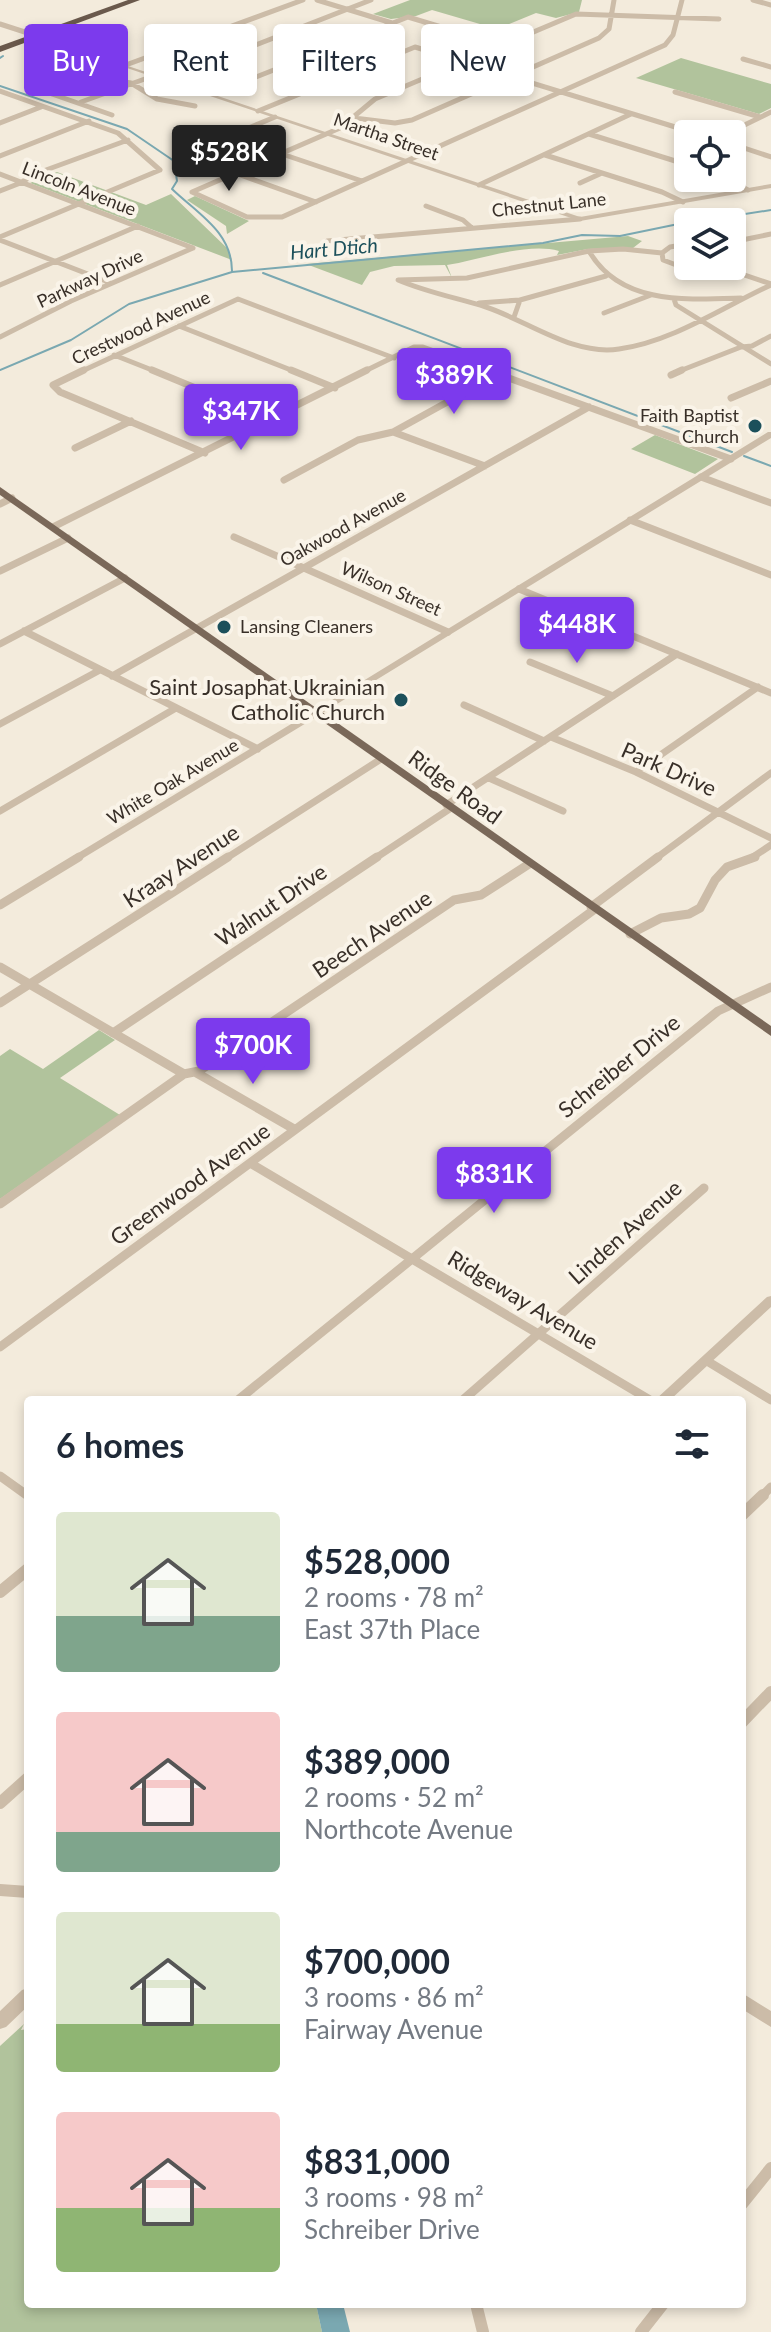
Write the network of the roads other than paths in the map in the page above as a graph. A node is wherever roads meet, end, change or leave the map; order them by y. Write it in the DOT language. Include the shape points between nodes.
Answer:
graph roads {
  1 [pos="136,0"];
  2 [pos="303,0"];
  3 [pos="317,0"];
  4 [pos="371,0"];
  5 [pos="614,0"];
  6 [pos="682,0"];
  7 [pos="759,1"];
  8 [pos="771,5"];
  9 [pos="347,9"];
  10 [pos="611,15"];
  11 [pos="676,18"];
  12 [pos="719,19"];
  13 [pos="392,23"];
  14 [pos="0,24"];
  15 [pos="71,24"];
  16 [pos="431,24"];
  17 [pos="534,31"];
  18 [pos="24,32"];
  19 [pos="24,40"];
  20 [pos="257,44"];
  21 [pos="4,48"];
  22 [pos="743,59"];
  23 [pos="128,64"];
  24 [pos="534,66"];
  25 [pos="771,67"];
  26 [pos="144,78"];
  27 [pos="421,79"];
  28 [pos="128,82"];
  29 [pos="131,83"];
  30 [pos="534,83"];
  31 [pos="0,91"];
  32 [pos="561,92"];
  33 [pos="675,92"];
  34 [pos="59,96"];
  35 [pos="213,96"];
  36 [pos="295,96"];
  37 [pos="464,96"];
  38 [pos="81,102"];
  39 [pos="195,106"];
  40 [pos="41,107"];
  41 [pos="258,111"];
  42 [pos="771,112"];
  43 [pos="632,114"];
  44 [pos="112,115"];
  45 [pos="275,117"];
  46 [pos="354,118"];
  47 [pos="758,118"];
  48 [pos="89,121"];
  49 [pos="0,123"];
  50 [pos="746,124"];
  51 [pos="771,124"];
  52 [pos="674,127"];
  53 [pos="327,134"];
  54 [pos="589,134"];
  55 [pos="128,140"];
  56 [pos="746,149"];
  57 [pos="282,154"];
  58 [pos="183,155"];
  59 [pos="545,155"];
  60 [pos="0,156"];
  61 [pos="771,157"];
  62 [pos="408,161"];
  63 [pos="674,161"];
  64 [pos="235,173"];
  65 [pos="602,173"];
  66 [pos="0,174"];
  67 [pos="362,181"];
  68 [pos="22,182"];
  69 [pos="580,183"];
  70 [pos="479,185"];
  71 [pos="771,186"];
  72 [pos="748,190"];
  73 [pos="0,191"];
  74 [pos="316,202"];
  75 [pos="683,202"];
  76 [pos="79,204"];
  77 [pos="426,206"];
  78 [pos="556,211"];
  79 [pos="580,219"];
  80 [pos="552,221"];
  81 [pos="138,226"];
  82 [pos="472,228"];
  83 [pos="771,234"];
  84 [pos="0,238"];
  85 [pos="746,239"];
  86 [pos="327,241"];
  87 [pos="674,246"];
  88 [pos="193,248"];
  89 [pos="589,251"];
  90 [pos="662,253"];
  91 [pos="55,262"];
  92 [pos="674,266"];
  93 [pos="606,276"];
  94 [pos="746,276"];
  95 [pos="444,281"];
  96 [pos="111,283"];
  97 [pos="0,285"];
  98 [pos="771,285"];
  99 [pos="436,292"];
  100 [pos="651,295"];
  101 [pos="741,298"];
  102 [pos="674,299"];
  103 [pos="520,300"];
  104 [pos="474,304"];
  105 [pos="604,313"];
  106 [pos="514,317"];
  107 [pos="702,320"];
  108 [pos="179,326"];
  109 [pos="771,336"];
  110 [pos="0,337"];
  111 [pos="741,347"];
  112 [pos="114,355"];
  113 [pos="394,358"];
  114 [pos="771,364"];
  115 [pos="500,373"];
  116 [pos="671,375"];
  117 [pos="771,381"];
  118 [pos="335,388"];
  119 [pos="731,398"];
  120 [pos="589,407"];
  121 [pos="273,420"];
  122 [pos="131,421"];
  123 [pos="393,432"];
  124 [pos="771,434"];
  125 [pos="75,448"];
  126 [pos="205,453"];
  127 [pos="731,459"];
  128 [pos="485,466"];
  129 [pos="701,477"];
  130 [pos="284,480"];
  131 [pos="0,490"];
  132 [pos="12,498"];
  133 [pos="771,503"];
  134 [pos="0,504"];
  135 [pos="633,519"];
  136 [pos="53,527"];
  137 [pos="234,537"];
  138 [pos="68,538"];
  139 [pos="304,568"];
  140 [pos="0,571"];
  141 [pos="771,572"];
  142 [pos="125,578"];
  143 [pos="519,589"];
  144 [pos="197,630"];
  145 [pos="24,631"];
  146 [pos="448,632"];
  147 [pos="0,644"];
  148 [pos="677,654"];
  149 [pos="530,662"];
  150 [pos="100,670"];
  151 [pos="112,676"];
  152 [pos="758,687"];
  153 [pos="771,693"];
  154 [pos="613,696"];
  155 [pos="464,705"];
  156 [pos="176,708"];
  157 [pos="316,713"];
  158 [pos="0,724"];
  159 [pos="547,739"];
  160 [pos="258,749"];
  161 [pos="381,759"];
  162 [pos="636,772"];
  163 [pos="771,773"];
  164 [pos="489,778"];
  165 [pos="448,807"];
  166 [pos="0,811"];
  167 [pos="563,811"];
  168 [pos="720,811"];
  169 [pos="771,838"];
  170 [pos="771,845"];
  171 [pos="529,864"];
  172 [pos="0,905"];
  173 [pos="593,908"];
  174 [pos="630,934"];
  175 [pos="0,967"];
  176 [pos="30,984"];
  177 [pos="771,987"];
  178 [pos="0,1003"];
  179 [pos="731,1004"];
  180 [pos="771,1032"];
  181 [pos="113,1033"];
  182 [pos="195,1072"];
  183 [pos="184,1074"];
  184 [pos="294,1129"];
  185 [pos="250,1163"];
  186 [pos="704,1188"];
  187 [pos="0,1204"];
  188 [pos="414,1259"];
  189 [pos="771,1300"];
  190 [pos="540,1334"];
  191 [pos="0,1347"];
  192 [pos="707,1361"];
  193 [pos="243,1396"];
  194 [pos="472,1396"];
  195 [pos="643,1396"];
  196 [pos="667,1396"];
  197 [pos="771,1400"];
  198 [pos="0,1476"];
  199 [pos="771,1487"];
  200 [pos="24,1493"];
  201 [pos="746,1511"];
  202 [pos="24,1572"];
  203 [pos="0,1592"];
  204 [pos="771,1692"];
  205 [pos="746,1718"];
  206 [pos="24,1782"];
  207 [pos="0,1803"];
  208 [pos="0,1890"];
  209 [pos="24,1892"];
  210 [pos="24,1999"];
  211 [pos="746,2003"];
  212 [pos="771,2020"];
  213 [pos="0,2022"];
  214 [pos="771,2168"];
  215 [pos="746,2199"];
  216 [pos="477,2308"];
  217 [pos="660,2308"];
  218 [pos="483,2332"];
  219 [pos="641,2332"];
  1 -- 15 [label="highway"];
  2 -- 23 [label="street"];
  3 -- 9 [label="street"];
  4 -- 9 [label="street"];
  5 -- 10 [label="street"];
  6 -- 11 [label="street"];
  7 -- 8 [label="street"];
  9 -- 13 [label="street"];
  9 -- 20 [label="street"];
  10 -- 11 [label="street"];
  10 -- 17 [label="street" via="570,16"];
  10 -- 24 [label="street" via="603,35"];
  11 -- 12 [label="street"];
  11 -- 32 [label="street" via="673,38 665,45"];
  13 -- 16 [label="street" via="408,17"];
  14 -- 18 [label="street, Martha Street"];
  19 -- 21 [label="highway"];
  22 -- 25 [label="street"];
  26 -- 29 [label="street"];
  27 -- 46 [label="street" via="375,99"];
  28 -- 29 [label="street"];
  29 -- 38 [label="street"];
  29 -- 39 [label="street" via="157,99"];
  30 -- 32 [label="street"];
  31 -- 40 [label="street"];
  32 -- 43 [label="street"];
  32 -- 62 [label="street"];
  33 -- 47 [label="street"];
  34 -- 38 [label="street"];
  35 -- 41 [label="street, Martha Street"];
  36 -- 41 [label="street"];
  37 -- 46 [label="street" via="404,122"];
  38 -- 44 [label="street"];
  40 -- 48 [label="street"];
  40 -- 49 [label="street"];
  41 -- 45 [label="street, Martha Street"];
  42 -- 47 [label="street"];
  43 -- 52 [label="street"];
  43 -- 54 [label="street"];
  45 -- 53 [label="street, Martha Street"];
  45 -- 58 [label="street"];
  46 -- 53 [label="street"];
  47 -- 50 [label="street"];
  47 -- 51 [label="street"];
  48 -- 55 [label="street"];
  48 -- 60 [label="street"];
  53 -- 57 [label="street"];
  53 -- 62 [label="street, Martha Street"];
  54 -- 59 [label="street"];
  54 -- 63 [label="street"];
  55 -- 68 [label="street"];
  55 -- 76 [label="street" via="160,170"];
  56 -- 61 [label="street"];
  57 -- 64 [label="street"];
  57 -- 67 [label="street"];
  59 -- 65 [label="street"];
  59 -- 70 [label="street"];
  62 -- 67 [label="street"];
  62 -- 70 [label="street, Martha Street"];
  64 -- 74 [label="street"];
  64 -- 74 [label="street" via="192,192 258,220 275,220"];
  65 -- 69 [label="street"];
  65 -- 75 [label="street"];
  66 -- 68 [label="street, Lincoln Avenue"];
  67 -- 74 [label="street"];
  68 -- 73 [label="street"];
  68 -- 76 [label="street, Lincoln Avenue"];
  70 -- 78 [label="street, Martha Street"];
  71 -- 72 [label="street, Chestnut Lane"];
  72 -- 75 [label="street, Chestnut Lane"];
  75 -- 79 [label="street, Chestnut Lane"];
  76 -- 81 [label="street, Lincoln Avenue"];
  76 -- 84 [label="street"];
  77 -- 82 [label="street"];
  78 -- 79 [label="street, Martha Street"];
  78 -- 80 [label="street"];
  79 -- 80 [label="street, Chestnut Lane"];
  80 -- 82 [label="street, Chestnut Lane"];
  81 -- 88 [label="street, Lincoln Avenue"];
  81 -- 91 [label="street"];
  82 -- 86 [label="street, Chestnut Lane"];
  83 -- 85 [label="street"];
  84 -- 91 [label="street"];
  87 -- 90 [label="street"];
  88 -- 96 [label="street, Parkway Drive"];
  89 -- 90 [label="street"];
  89 -- 93 [label="street"];
  89 -- 95 [label="street"];
  90 -- 92 [label="street"];
  91 -- 96 [label="street"];
  91 -- 97 [label="street"];
  93 -- 100 [label="street"];
  93 -- 103 [label="street"];
  94 -- 98 [label="street"];
  95 -- 99 [label="street"];
  95 -- 99 [label="street" via="398,280"];
  96 -- 110 [label="street, Parkway Drive"];
  98 -- 101 [label="street"];
  99 -- 104 [label="street"];
  100 -- 102 [label="street"];
  100 -- 105 [label="street"];
  101 -- 102 [label="street"];
  101 -- 107 [label="street"];
  102 -- 107 [label="street"];
  103 -- 104 [label="street"];
  103 -- 106 [label="street"];
  104 -- 106 [label="street"];
  106 -- 107 [label="street" via="603,350 627,348"];
  107 -- 111 [label="street"];
  108 -- 112 [label="street, Crestwood Avenue"];
  108 -- 113 [label="street, Crestwood Avenue" via="238,299"];
  108 -- 118 [label="street"];
  109 -- 111 [label="street"];
  111 -- 114 [label="street"];
  111 -- 116 [label="street"];
  112 -- 121 [label="street"];
  112 -- 122 [label="street, Crestwood Avenue" via="53,387"];
  113 -- 115 [label="street" via="423,347"];
  113 -- 118 [label="street"];
  115 -- 120 [label="street"];
  115 -- 123 [label="street"];
  117 -- 119 [label="street"];
  118 -- 121 [label="street"];
  120 -- 127 [label="street"];
  120 -- 128 [label="street, Oakwood Avenue"];
  121 -- 126 [label="street"];
  122 -- 125 [label="street"];
  122 -- 126 [label="street"];
  123 -- 128 [label="street"];
  123 -- 130 [label="street" via="358,440"];
  124 -- 127 [label="street, White Oak Avenue"];
  126 -- 136 [label="street"];
  127 -- 129 [label="street, White Oak Avenue"];
  128 -- 139 [label="street, Oakwood Avenue"];
  129 -- 133 [label="street"];
  129 -- 135 [label="street, White Oak Avenue"];
  131 -- 132 [label="main road, Ridge Road"];
  132 -- 134 [label="street"];
  132 -- 136 [label="main road, Ridge Road"];
  135 -- 141 [label="street"];
  135 -- 143 [label="street, White Oak Avenue"];
  136 -- 138 [label="main road, Ridge Road"];
  137 -- 139 [label="street, Wilson Street"];
  138 -- 140 [label="street"];
  138 -- 142 [label="main road, Ridge Road"];
  139 -- 144 [label="street, Oakwood Avenue"];
  139 -- 146 [label="street, Wilson Street"];
  142 -- 144 [label="main road, Ridge Road"];
  142 -- 145 [label="street"];
  143 -- 146 [label="street, White Oak Avenue"];
  143 -- 148 [label="street"];
  144 -- 151 [label="street, Oakwood Avenue"];
  144 -- 157 [label="main road, Ridge Road"];
  145 -- 147 [label="street"];
  145 -- 150 [label="street"];
  146 -- 157 [label="street, White Oak Avenue"];
  148 -- 152 [label="street"];
  148 -- 154 [label="street, Walnut Drive"];
  149 -- 154 [label="street"];
  150 -- 151 [label="street"];
  150 -- 158 [label="street"];
  151 -- 156 [label="street"];
  152 -- 153 [label="street"];
  152 -- 162 [label="street"];
  154 -- 159 [label="street, Walnut Drive"];
  155 -- 159 [label="street, Park Drive"];
  156 -- 160 [label="street"];
  156 -- 166 [label="street"];
  157 -- 160 [label="street, White Oak Avenue"];
  157 -- 161 [label="main road, Ridge Road"];
  159 -- 162 [label="street, Park Drive"];
  159 -- 164 [label="street, Walnut Drive"];
  160 -- 172 [label="street, White Oak Avenue"];
  161 -- 165 [label="main road, Ridge Road"];
  161 -- 176 [label="street, Kraay Avenue"];
  162 -- 168 [label="street, Park Drive"];
  163 -- 168 [label="street, Greenwood Avenue"];
  164 -- 165 [label="street, Walnut Drive"];
  164 -- 167 [label="street"];
  165 -- 171 [label="main road, Ridge Road"];
  165 -- 181 [label="street, Walnut Drive"];
  168 -- 169 [label="street, Park Drive"];
  168 -- 173 [label="street, Greenwood Avenue"];
  170 -- 174 [label="street" via="756,857 727,867 700,908 661,918"];
  171 -- 173 [label="main road, Ridge Road"];
  171 -- 182 [label="street, Beech Avenue" via="481,895 454,900"];
  173 -- 174 [label="main road, Ridge Road"];
  173 -- 184 [label="street, Greenwood Avenue"];
  174 -- 179 [label="main road, Ridge Road"];
  175 -- 176 [label="street"];
  176 -- 178 [label="street, Kraay Avenue"];
  176 -- 181 [label="street"];
  177 -- 179 [label="street, Schreiber Drive"];
  179 -- 180 [label="main road, Ridge Road"];
  179 -- 188 [label="street, Schreiber Drive"];
  181 -- 183 [label="street"];
  182 -- 183 [label="street, Beech Avenue"];
  182 -- 184 [label="street"];
  183 -- 187 [label="street, Beech Avenue"];
  184 -- 185 [label="street, Greenwood Avenue"];
  185 -- 188 [label="street, Ridgeway Avenue"];
  185 -- 191 [label="street, Greenwood Avenue"];
  186 -- 190 [label="street, Linden Avenue"];
  188 -- 190 [label="street, Ridgeway Avenue"];
  188 -- 193 [label="street, Schreiber Drive"];
  189 -- 192 [label="street"];
  190 -- 194 [label="street, Linden Avenue"];
  190 -- 195 [label="street, Ridgeway Avenue"];
  192 -- 196 [label="street"];
  192 -- 197 [label="street"];
  198 -- 200 [label="street"];
  199 -- 201 [label="street"];
  202 -- 203 [label="street"];
  204 -- 205 [label="street"];
  206 -- 207 [label="street"];
  208 -- 209 [label="street"];
  210 -- 213 [label="street"];
  211 -- 212 [label="street"];
  214 -- 215 [label="street"];
  216 -- 218 [label="street"];
  217 -- 219 [label="street"];
}
